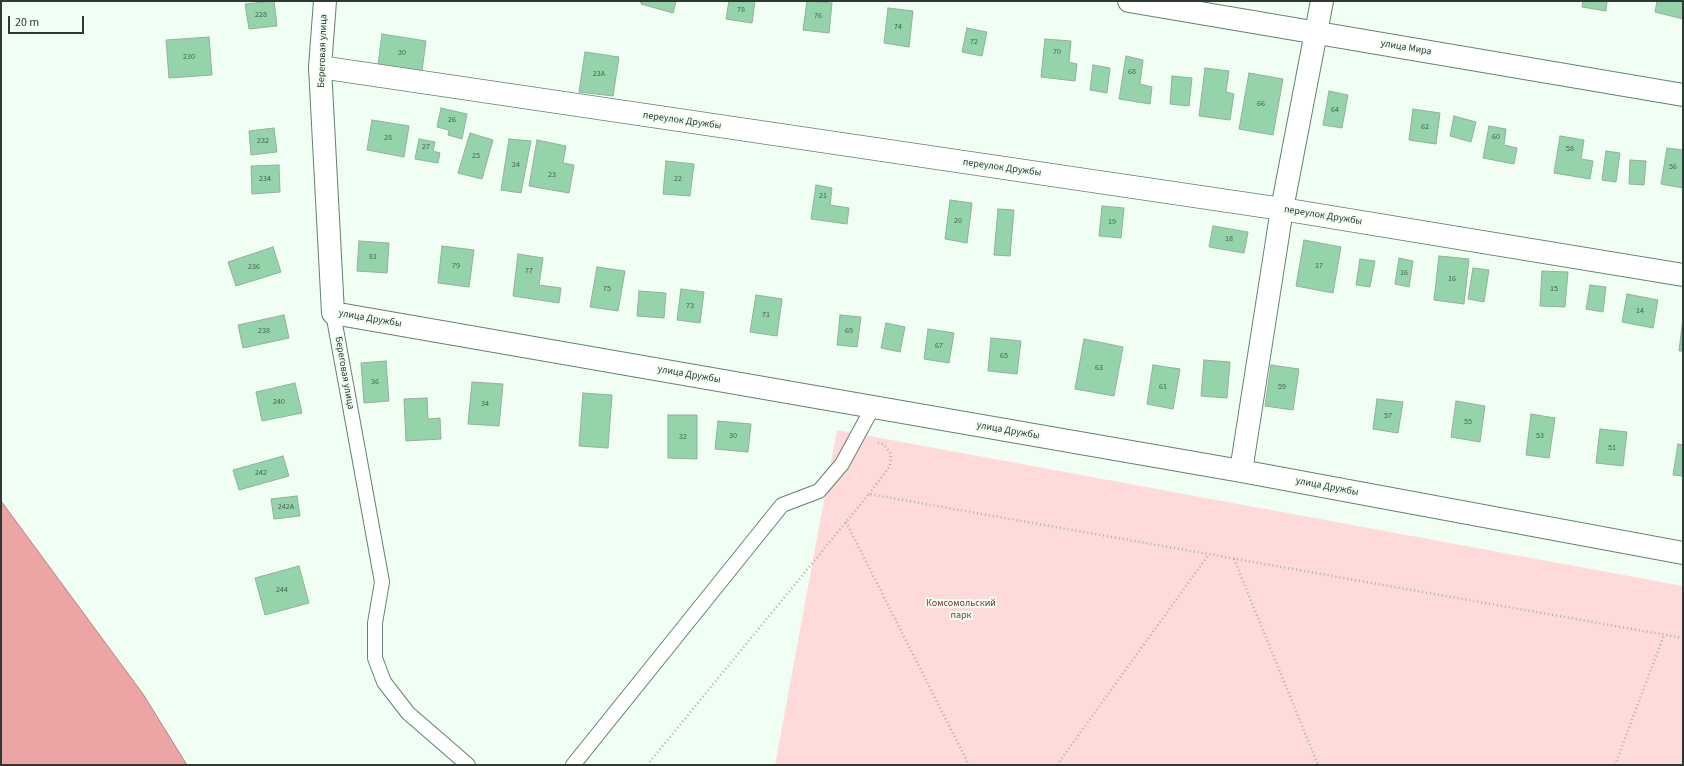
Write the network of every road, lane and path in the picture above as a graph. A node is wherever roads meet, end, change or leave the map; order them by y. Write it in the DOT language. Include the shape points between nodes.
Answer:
graph roads {
  1 [pos="325,1"];
  2 [pos="1130,1"];
  3 [pos="1322,1"];
  4 [pos="1317,33"];
  5 [pos="320,67"];
  6 [pos="1683,95"];
  7 [pos="1282,209"];
  8 [pos="1683,275"];
  9 [pos="333,313"];
  10 [pos="873,407"];
  11 [pos="856,439"];
  12 [pos="1241,471"];
  13 [pos="869,494"];
  14 [pos="846,522"];
  15 [pos="1683,553"];
  16 [pos="1209,554"];
  17 [pos="1234,558"];
  18 [pos="1664,635"];
  19 [pos="1683,638"];
  20 [pos="468,765"];
  21 [pos="573,765"];
  22 [pos="647,765"];
  23 [pos="969,765"];
  24 [pos="1057,765"];
  25 [pos="1318,765"];
  26 [pos="1615,765"];
  1 -- 5 [label="street, Береговая улица"];
  2 -- 4 [label="street, улица Мира"];
  3 -- 4 [label="street"];
  4 -- 6 [label="street, улица Мира"];
  4 -- 7 [label="street"];
  5 -- 7 [label="street, переулок Дружбы"];
  5 -- 9 [label="street, Береговая улица"];
  7 -- 8 [label="street, переулок Дружбы"];
  7 -- 12 [label="street"];
  9 -- 10 [label="street, улица Дружбы"];
  9 -- 20 [label="lane, Береговая улица" via="382,582 375,623 375,658 384,682 408,713"];
  10 -- 11 [label="lane"];
  10 -- 12 [label="street, улица Дружбы"];
  11 -- 13 [label="path" via="883,444 892,454 890,466"];
  11 -- 21 [label="lane" via="842,464 819,491 782,505"];
  12 -- 15 [label="street, улица Дружбы"];
  13 -- 14 [label="path"];
  13 -- 16 [label="path"];
  14 -- 22 [label="path"];
  14 -- 23 [label="path"];
  16 -- 17 [label="path"];
  16 -- 24 [label="path"];
  17 -- 18 [label="path"];
  17 -- 25 [label="path"];
  18 -- 19 [label="path"];
  18 -- 26 [label="path"];
}
